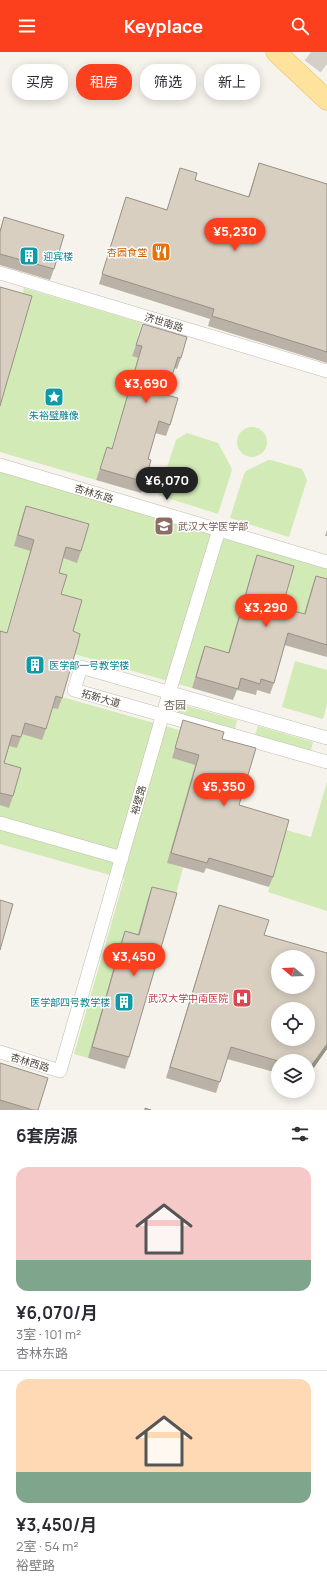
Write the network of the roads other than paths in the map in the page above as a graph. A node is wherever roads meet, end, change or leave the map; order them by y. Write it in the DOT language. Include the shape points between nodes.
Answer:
graph roads {
  1 [pos="276,52"];
  2 [pos="298,73"];
  3 [pos="327,92"];
  4 [pos="327,100"];
  5 [pos="0,273"];
  6 [pos="327,371"];
  7 [pos="0,465"];
  8 [pos="219,530"];
  9 [pos="327,562"];
  10 [pos="169,693"];
  11 [pos="163,715"];
  12 [pos="327,738"];
  13 [pos="327,762"];
  14 [pos="0,823"];
  15 [pos="122,858"];
  16 [pos="0,1052"];
  17 [pos="60,1071"];
  1 -- 2 [label="main road"];
  2 -- 3 [label="main road"];
  2 -- 4 [label="main road"];
  5 -- 6 [label="street, 济世南路"];
  7 -- 8 [label="street, 杏林东路"];
  8 -- 9 [label="street, 杏林东路"];
  8 -- 10 [label="street, 裕壁路"];
  10 -- 11 [label="street, 裕壁路"];
  10 -- 11 [label="street, 拓新大道" via="81,667 74,690"];
  10 -- 12 [label="street, 拓新大道"];
  11 -- 13 [label="street, 拓新大道"];
  11 -- 15 [label="street, 裕壁路"];
  14 -- 15 [label="street"];
  15 -- 17 [label="street, 裕壁路"];
  16 -- 17 [label="street, 杏林西路"];
}
